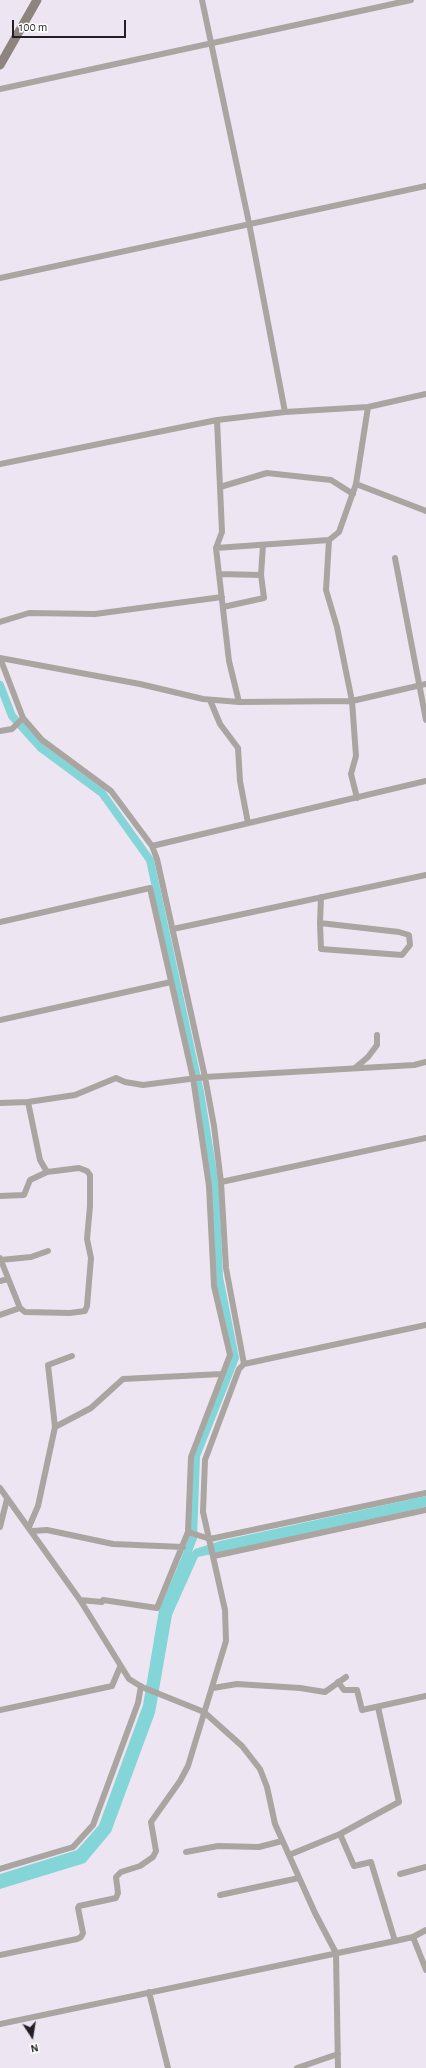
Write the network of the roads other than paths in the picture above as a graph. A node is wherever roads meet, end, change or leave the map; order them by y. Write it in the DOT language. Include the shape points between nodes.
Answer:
graph roads {
  1 [pos="37,0"];
  2 [pos="202,0"];
  3 [pos="411,0"];
  4 [pos="211,43"];
  5 [pos="0,65"];
  6 [pos="0,89"];
  7 [pos="426,186"];
  8 [pos="249,223"];
  9 [pos="0,278"];
  10 [pos="426,394"];
  11 [pos="368,407"];
  12 [pos="286,412"];
  13 [pos="217,420"];
  14 [pos="0,464"];
  15 [pos="356,484"];
  16 [pos="220,487"];
  17 [pos="353,494"];
  18 [pos="426,511"];
  19 [pos="329,540"];
  20 [pos="263,544"];
  21 [pos="216,548"];
  22 [pos="395,558"];
  23 [pos="219,574"];
  24 [pos="261,575"];
  25 [pos="222,597"];
  26 [pos="223,608"];
  27 [pos="0,622"];
  28 [pos="1,660"];
  29 [pos="423,685"];
  30 [pos="210,700"];
  31 [pos="352,701"];
  32 [pos="239,702"];
  33 [pos="22,719"];
  34 [pos="426,720"];
  35 [pos="0,731"];
  36 [pos="426,781"];
  37 [pos="357,798"];
  38 [pos="248,823"];
  39 [pos="152,846"];
  40 [pos="426,875"];
  41 [pos="320,897"];
  42 [pos="0,922"];
  43 [pos="320,923"];
  44 [pos="173,929"];
  45 [pos="171,982"];
  46 [pos="0,1020"];
  47 [pos="378,1035"];
  48 [pos="426,1062"];
  49 [pos="355,1068"];
  50 [pos="205,1077"];
  51 [pos="192,1078"];
  52 [pos="28,1102"];
  53 [pos="0,1103"];
  54 [pos="426,1138"];
  55 [pos="48,1172"];
  56 [pos="221,1182"];
  57 [pos="0,1196"];
  58 [pos="48,1251"];
  59 [pos="0,1260"];
  60 [pos="8,1279"];
  61 [pos="0,1281"];
  62 [pos="20,1308"];
  63 [pos="0,1315"];
  64 [pos="426,1325"];
  65 [pos="72,1356"];
  66 [pos="244,1364"];
  67 [pos="222,1374"];
  68 [pos="55,1427"];
  69 [pos="0,1488"];
  70 [pos="426,1493"];
  71 [pos="7,1499"];
  72 [pos="426,1510"];
  73 [pos="0,1527"];
  74 [pos="30,1529"];
  75 [pos="188,1532"];
  76 [pos="210,1539"];
  77 [pos="182,1547"];
  78 [pos="214,1556"];
  79 [pos="80,1600"];
  80 [pos="120,1667"];
  81 [pos="346,1677"];
  82 [pos="338,1682"];
  83 [pos="142,1686"];
  84 [pos="213,1688"];
  85 [pos="426,1696"];
  86 [pos="378,1707"];
  87 [pos="0,1710"];
  88 [pos="204,1712"];
  89 [pos="340,1834"];
  90 [pos="282,1841"];
  91 [pos="186,1852"];
  92 [pos="289,1855"];
  93 [pos="426,1867"];
  94 [pos="0,1869"];
  95 [pos="400,1874"];
  96 [pos="299,1878"];
  97 [pos="220,1895"];
  98 [pos="426,1930"];
  99 [pos="413,1937"];
  100 [pos="396,1941"];
  101 [pos="336,1952"];
  102 [pos="0,1955"];
  103 [pos="426,1970"];
  104 [pos="149,1992"];
  105 [pos="0,2024"];
  106 [pos="338,2054"];
  107 [pos="168,2068"];
  108 [pos="297,2068"];
  109 [pos="338,2068"];
  1 -- 5 [label="main road"];
  2 -- 4 [label="street"];
  3 -- 4 [label="street"];
  4 -- 6 [label="street"];
  4 -- 8 [label="street"];
  7 -- 8 [label="street"];
  8 -- 9 [label="street"];
  8 -- 12 [label="street"];
  10 -- 11 [label="street"];
  11 -- 12 [label="street"];
  11 -- 15 [label="street"];
  12 -- 13 [label="street"];
  13 -- 14 [label="street"];
  13 -- 16 [label="street"];
  15 -- 17 [label="street"];
  15 -- 18 [label="street"];
  16 -- 17 [label="street" via="267,473 331,480"];
  16 -- 21 [label="street" via="222,532"];
  17 -- 19 [label="street" via="339,532"];
  19 -- 20 [label="street"];
  19 -- 31 [label="street" via="326,590 337,627"];
  20 -- 21 [label="street"];
  20 -- 24 [label="street"];
  21 -- 23 [label="street"];
  22 -- 29 [label="street"];
  23 -- 24 [label="street"];
  23 -- 25 [label="street"];
  24 -- 26 [label="street" via="264,598"];
  25 -- 26 [label="street"];
  25 -- 27 [label="street" via="95,614 29,614"];
  26 -- 32 [label="street" via="229,661"];
  28 -- 30 [label="street"];
  28 -- 33 [label="street"];
  29 -- 31 [label="street"];
  29 -- 34 [label="street"];
  30 -- 32 [label="street"];
  30 -- 38 [label="street" via="220,724 238,748 240,781"];
  31 -- 32 [label="street"];
  31 -- 37 [label="street" via="356,756 350,774"];
  33 -- 35 [label="street" via="14,727"];
  33 -- 39 [label="street" via="42,740 111,791"];
  36 -- 37 [label="street"];
  37 -- 38 [label="street"];
  38 -- 39 [label="street"];
  39 -- 44 [label="street"];
  40 -- 41 [label="street"];
  41 -- 43 [label="street"];
  41 -- 44 [label="street"];
  42 -- 45 [label="street" via="150,888"];
  43 -- 43 [label="street" via="321,949 402,955 410,945 409,935 399,932"];
  44 -- 50 [label="street"];
  45 -- 46 [label="street"];
  45 -- 51 [label="street"];
  47 -- 49 [label="street" via="376,1045 368,1057"];
  48 -- 49 [label="street"];
  49 -- 50 [label="street"];
  50 -- 51 [label="street"];
  50 -- 56 [label="street"];
  51 -- 52 [label="street" via="143,1085 116,1078 75,1095"];
  51 -- 67 [label="street" via="209,1186 212,1273 230,1355"];
  52 -- 53 [label="street"];
  52 -- 55 [label="street" via="40,1160"];
  54 -- 56 [label="street"];
  55 -- 57 [label="street" via="30,1180 24,1195"];
  55 -- 62 [label="street" via="79,1168 90,1175 87,1239 91,1258 88,1306 85,1311 70,1313 31,1313"];
  56 -- 66 [label="street" via="226,1268"];
  58 -- 59 [label="street" via="32,1257"];
  59 -- 60 [label="street"];
  60 -- 61 [label="street"];
  60 -- 62 [label="street"];
  62 -- 63 [label="street"];
  64 -- 66 [label="street"];
  65 -- 68 [label="street" via="48,1365"];
  66 -- 76 [label="street" via="205,1460 204,1512"];
  67 -- 68 [label="street" via="123,1379 91,1408"];
  67 -- 75 [label="street" via="190,1457"];
  68 -- 74 [label="street" via="38,1506"];
  69 -- 71 [label="street"];
  70 -- 76 [label="street"];
  71 -- 73 [label="street"];
  71 -- 74 [label="street"];
  72 -- 78 [label="street"];
  74 -- 77 [label="street" via="47,1530 113,1544"];
  74 -- 79 [label="street"];
  75 -- 76 [label="street"];
  75 -- 77 [label="street"];
  76 -- 78 [label="street"];
  77 -- 79 [label="street" via="157,1608 103,1600"];
  78 -- 84 [label="street" via="227,1631"];
  79 -- 80 [label="street"];
  80 -- 83 [label="street" via="129,1679"];
  80 -- 87 [label="street" via="112,1686"];
  81 -- 82 [label="street"];
  82 -- 84 [label="street" via="325,1692 237,1684"];
  82 -- 86 [label="street" via="344,1690 357,1690 362,1710"];
  83 -- 88 [label="street"];
  83 -- 94 [label="street" via="93,1824 73,1847"];
  84 -- 88 [label="street"];
  85 -- 86 [label="street"];
  86 -- 89 [label="street" via="399,1802"];
  88 -- 90 [label="street" via="242,1746 260,1769"];
  88 -- 102 [label="street" via="188,1766 151,1822 156,1851 153,1857 140,1866 121,1872 116,1877 116,1898 79,1906 83,1934 81,1937"];
  89 -- 92 [label="street"];
  89 -- 100 [label="street" via="354,1866 371,1862"];
  90 -- 91 [label="street" via="259,1847 218,1846"];
  90 -- 92 [label="street"];
  92 -- 96 [label="street"];
  93 -- 95 [label="street"];
  96 -- 97 [label="street"];
  96 -- 101 [label="street"];
  98 -- 99 [label="street"];
  99 -- 100 [label="street"];
  99 -- 103 [label="street"];
  100 -- 101 [label="street"];
  101 -- 104 [label="street"];
  101 -- 106 [label="street"];
  104 -- 105 [label="street"];
  104 -- 107 [label="street"];
  106 -- 108 [label="street"];
  106 -- 109 [label="street"];
}
